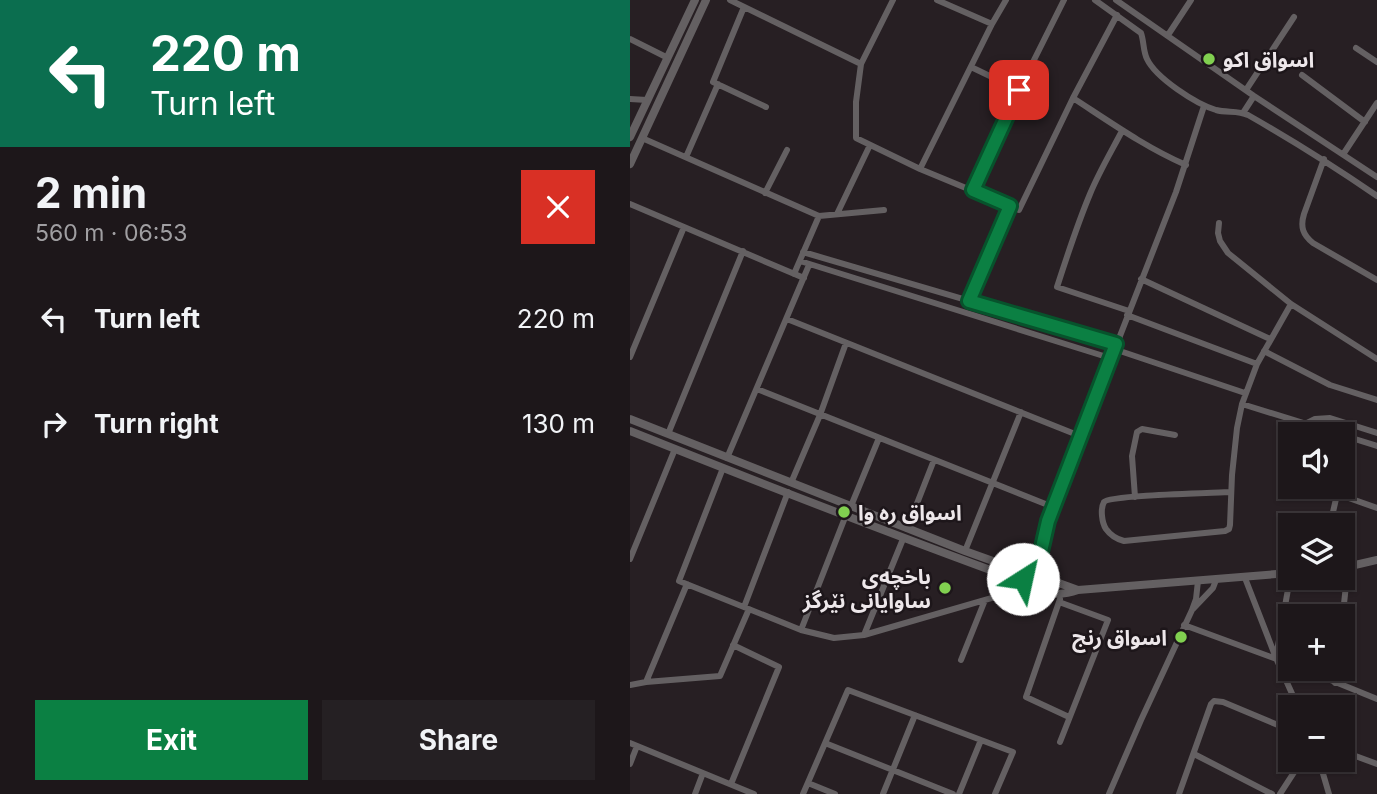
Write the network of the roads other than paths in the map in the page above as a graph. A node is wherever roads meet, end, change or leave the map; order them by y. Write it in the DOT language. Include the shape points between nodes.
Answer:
graph roads {
  1 [pos="695,0"];
  2 [pos="706,0"];
  3 [pos="730,0"];
  4 [pos="893,0"];
  5 [pos="937,0"];
  6 [pos="1006,0"];
  7 [pos="1064,0"];
  8 [pos="1095,0"];
  9 [pos="1116,0"];
  10 [pos="1191,0"];
  11 [pos="744,7"];
  12 [pos="1117,15"];
  13 [pos="1294,16"];
  14 [pos="992,24"];
  15 [pos="1153,25"];
  16 [pos="1168,35"];
  17 [pos="1143,37"];
  18 [pos="630,39"];
  19 [pos="1356,48"];
  20 [pos="668,58"];
  21 [pos="1377,62"];
  22 [pos="861,64"];
  23 [pos="971,67"];
  24 [pos="1302,75"];
  25 [pos="718,84"];
  26 [pos="1019,90"];
  27 [pos="1246,90"];
  28 [pos="1254,96"];
  29 [pos="1073,97"];
  30 [pos="630,99"];
  31 [pos="647,100"];
  32 [pos="1377,103"];
  33 [pos="1204,106"];
  34 [pos="766,107"];
  35 [pos="1244,113"];
  36 [pos="1369,115"];
  37 [pos="1377,120"];
  38 [pos="1365,122"];
  39 [pos="1122,131"];
  40 [pos="630,137"];
  41 [pos="642,138"];
  42 [pos="870,145"];
  43 [pos="787,150"];
  44 [pos="1344,153"];
  45 [pos="686,157"];
  46 [pos="1324,159"];
  47 [pos="630,164"];
  48 [pos="1186,165"];
  49 [pos="920,169"];
  50 [pos="1377,177"];
  51 [pos="973,190"];
  52 [pos="765,192"];
  53 [pos="1377,196"];
  54 [pos="630,204"];
  55 [pos="1010,206"];
  56 [pos="884,210"];
  57 [pos="837,214"];
  58 [pos="819,216"];
  59 [pos="1219,223"];
  60 [pos="684,227"];
  61 [pos="743,251"];
  62 [pos="803,252"];
  63 [pos="800,261"];
  64 [pos="810,264"];
  65 [pos="794,274"];
  66 [pos="804,278"];
  67 [pos="1142,279"];
  68 [pos="1377,279"];
  69 [pos="969,301"];
  70 [pos="1291,304"];
  71 [pos="1128,313"];
  72 [pos="787,319"];
  73 [pos="1270,339"];
  74 [pos="846,342"];
  75 [pos="1115,347"];
  76 [pos="1264,351"];
  77 [pos="630,357"];
  78 [pos="1110,358"];
  79 [pos="1377,359"];
  80 [pos="1257,364"];
  81 [pos="757,390"];
  82 [pos="1245,393"];
  83 [pos="1377,400"];
  84 [pos="1242,404"];
  85 [pos="1021,412"];
  86 [pos="820,415"];
  87 [pos="630,419"];
  88 [pos="1299,422"];
  89 [pos="1309,422"];
  90 [pos="1345,422"];
  91 [pos="1355,425"];
  92 [pos="1376,430"];
  93 [pos="630,431"];
  94 [pos="668,434"];
  95 [pos="1175,435"];
  96 [pos="1080,436"];
  97 [pos="879,438"];
  98 [pos="1355,439"];
  99 [pos="1377,446"];
  100 [pos="675,449"];
  101 [pos="727,458"];
  102 [pos="934,460"];
  103 [pos="723,468"];
  104 [pos="769,474"];
  105 [pos="992,482"];
  106 [pos="791,483"];
  107 [pos="766,484"];
  108 [pos="788,492"];
  109 [pos="1231,492"];
  110 [pos="1135,497"];
  111 [pos="1355,498"];
  112 [pos="851,506"];
  113 [pos="1053,507"];
  114 [pos="1377,508"];
  115 [pos="846,515"];
  116 [pos="907,529"];
  117 [pos="903,539"];
  118 [pos="633,543"];
  119 [pos="965,551"];
  120 [pos="630,559"];
  121 [pos="1377,560"];
  122 [pos="1355,565"];
  123 [pos="1037,569"];
  124 [pos="1278,576"];
  125 [pos="1045,578"];
  126 [pos="1245,578"];
  127 [pos="1216,580"];
  128 [pos="1025,581"];
  129 [pos="1198,581"];
  130 [pos="687,584"];
  131 [pos="1040,590"];
  132 [pos="1078,590"];
  133 [pos="1288,590"];
  134 [pos="1060,598"];
  135 [pos="985,600"];
  136 [pos="747,608"];
  137 [pos="1192,610"];
  138 [pos="1184,625"];
  139 [pos="801,630"];
  140 [pos="864,635"];
  141 [pos="733,645"];
  142 [pos="1276,659"];
  143 [pos="961,660"];
  144 [pos="646,682"];
  145 [pos="1335,682"];
  146 [pos="630,685"];
  147 [pos="1292,695"];
  148 [pos="1377,699"];
  149 [pos="915,715"];
  150 [pos="1069,718"];
  151 [pos="1278,725"];
  152 [pos="981,740"];
  153 [pos="1060,742"];
  154 [pos="825,743"];
  155 [pos="634,744"];
  156 [pos="1194,754"];
  157 [pos="1355,756"];
  158 [pos="630,764"];
  159 [pos="1377,764"];
  160 [pos="893,770"];
  161 [pos="1294,772"];
  162 [pos="1322,772"];
  163 [pos="704,773"];
  164 [pos="808,783"];
  165 [pos="731,785"];
  166 [pos="695,794"];
  167 [pos="753,794"];
  168 [pos="803,794"];
  169 [pos="835,794"];
  170 [pos="883,794"];
  171 [pos="953,794"];
  172 [pos="958,794"];
  173 [pos="995,794"];
  174 [pos="1109,794"];
  175 [pos="1179,794"];
  176 [pos="1272,794"];
  177 [pos="1280,794"];
  178 [pos="1329,794"];
  1 -- 20 [label="street"];
  2 -- 41 [label="street"];
  3 -- 11 [label="street"];
  4 -- 22 [label="street"];
  5 -- 14 [label="street"];
  6 -- 14 [label="street"];
  7 -- 26 [label="street"];
  8 -- 12 [label="street"];
  9 -- 15 [label="street"];
  10 -- 16 [label="street"];
  11 -- 22 [label="street"];
  11 -- 25 [label="street" via="713,82"];
  12 -- 17 [label="street"];
  12 -- 29 [label="street"];
  13 -- 27 [label="street"];
  14 -- 23 [label="street"];
  15 -- 16 [label="street"];
  15 -- 17 [label="street"];
  16 -- 27 [label="street"];
  17 -- 33 [label="street" via="1152,67"];
  18 -- 20 [label="street"];
  19 -- 21 [label="street"];
  20 -- 31 [label="street"];
  22 -- 42 [label="street" via="856,138"];
  23 -- 26 [label="street"];
  23 -- 49 [label="street"];
  24 -- 38 [label="street"];
  25 -- 34 [label="street"];
  25 -- 45 [label="street"];
  26 -- 51 [label="street"];
  27 -- 28 [label="street"];
  28 -- 35 [label="street"];
  28 -- 44 [label="street"];
  29 -- 39 [label="street"];
  29 -- 55 [label="street" via="1019,210"];
  30 -- 31 [label="street"];
  31 -- 40 [label="street"];
  32 -- 36 [label="street"];
  33 -- 35 [label="street"];
  33 -- 48 [label="street"];
  35 -- 46 [label="street"];
  36 -- 37 [label="street"];
  36 -- 38 [label="street"];
  38 -- 44 [label="street"];
  39 -- 48 [label="street"];
  39 -- 71 [label="street" via="1090,194 1057,287"];
  41 -- 45 [label="street"];
  41 -- 47 [label="street"];
  42 -- 49 [label="street"];
  42 -- 57 [label="street"];
  43 -- 52 [label="street"];
  44 -- 50 [label="street"];
  45 -- 52 [label="street"];
  46 -- 53 [label="street"];
  46 -- 68 [label="street" via="1302,230 1313,243"];
  48 -- 67 [label="street"];
  49 -- 51 [label="street"];
  51 -- 55 [label="street"];
  52 -- 58 [label="street"];
  54 -- 60 [label="street"];
  55 -- 69 [label="street"];
  56 -- 57 [label="street"];
  57 -- 58 [label="street"];
  58 -- 62 [label="street"];
  59 -- 70 [label="street" via="1223,247"];
  60 -- 61 [label="street"];
  60 -- 77 [label="street"];
  61 -- 65 [label="street"];
  61 -- 94 [label="street"];
  62 -- 63 [label="street"];
  62 -- 69 [label="street"];
  63 -- 64 [label="street"];
  63 -- 65 [label="street"];
  64 -- 66 [label="street"];
  64 -- 78 [label="street"];
  65 -- 66 [label="street"];
  66 -- 72 [label="street"];
  67 -- 71 [label="street"];
  67 -- 73 [label="street"];
  69 -- 75 [label="street"];
  70 -- 73 [label="street"];
  70 -- 79 [label="street"];
  71 -- 75 [label="street"];
  71 -- 80 [label="street"];
  72 -- 74 [label="street"];
  72 -- 81 [label="street"];
  73 -- 76 [label="street"];
  74 -- 85 [label="street"];
  74 -- 86 [label="street"];
  75 -- 78 [label="street"];
  75 -- 82 [label="street"];
  76 -- 80 [label="street"];
  76 -- 83 [label="street" via="1330,385"];
  78 -- 96 [label="street"];
  80 -- 82 [label="street"];
  81 -- 86 [label="street"];
  81 -- 101 [label="street"];
  82 -- 84 [label="street"];
  84 -- 88 [label="street"];
  84 -- 109 [label="street"];
  85 -- 96 [label="street"];
  85 -- 105 [label="street"];
  86 -- 97 [label="street"];
  86 -- 106 [label="street"];
  87 -- 94 [label="street"];
  89 -- 90 [label="street" via="1330,418"];
  91 -- 92 [label="street"];
  93 -- 100 [label="street"];
  94 -- 101 [label="street"];
  95 -- 110 [label="street" via="1144,429 1136,432"];
  96 -- 113 [label="street"];
  97 -- 102 [label="street"];
  97 -- 112 [label="street"];
  98 -- 99 [label="street"];
  100 -- 103 [label="street"];
  100 -- 118 [label="street"];
  101 -- 104 [label="street"];
  102 -- 105 [label="street"];
  102 -- 116 [label="street"];
  103 -- 107 [label="street"];
  103 -- 130 [label="street" via="679,581"];
  104 -- 106 [label="street"];
  104 -- 107 [label="street"];
  105 -- 113 [label="street"];
  105 -- 119 [label="street"];
  106 -- 112 [label="street"];
  107 -- 108 [label="street"];
  108 -- 115 [label="street"];
  108 -- 136 [label="street"];
  109 -- 110 [label="street"];
  109 -- 110 [label="street" via="1227,530 1117,539 1103,523 1103,504"];
  111 -- 114 [label="street"];
  112 -- 116 [label="street"];
  113 -- 123 [label="street"];
  115 -- 117 [label="street"];
  115 -- 139 [label="street"];
  116 -- 119 [label="street"];
  117 -- 128 [label="street"];
  117 -- 140 [label="street"];
  118 -- 120 [label="street"];
  119 -- 128 [label="street"];
  121 -- 122 [label="street"];
  123 -- 125 [label="street"];
  123 -- 128 [label="street" via="1031,570"];
  124 -- 126 [label="street"];
  125 -- 131 [label="street"];
  125 -- 132 [label="street"];
  126 -- 127 [label="street"];
  126 -- 142 [label="street"];
  127 -- 129 [label="street"];
  127 -- 137 [label="street"];
  128 -- 131 [label="street" via="1032,592"];
  128 -- 135 [label="street"];
  129 -- 132 [label="street"];
  129 -- 137 [label="street"];
  130 -- 136 [label="street"];
  130 -- 144 [label="street"];
  131 -- 134 [label="street"];
  132 -- 134 [label="street"];
  133 -- 142 [label="street"];
  134 -- 150 [label="street" via="1026,697"];
  134 -- 150 [label="street" via="1108,620"];
  135 -- 140 [label="street"];
  135 -- 143 [label="street"];
  136 -- 139 [label="street"];
  136 -- 141 [label="street"];
  137 -- 138 [label="street"];
  138 -- 142 [label="street"];
  138 -- 174 [label="street"];
  139 -- 140 [label="street" via="834,638"];
  141 -- 144 [label="street" via="720,676"];
  141 -- 165 [label="street" via="779,667"];
  142 -- 147 [label="street"];
  144 -- 146 [label="street"];
  145 -- 148 [label="street"];
  149 -- 152 [label="street"];
  149 -- 154 [label="street" via="848,690"];
  149 -- 160 [label="street"];
  150 -- 153 [label="street"];
  151 -- 156 [label="street" via="1214,701"];
  152 -- 172 [label="street"];
  152 -- 173 [label="street" via="1013,752"];
  154 -- 160 [label="street"];
  154 -- 164 [label="street"];
  155 -- 158 [label="street"];
  155 -- 163 [label="street"];
  156 -- 175 [label="street"];
  156 -- 176 [label="street"];
  157 -- 159 [label="street"];
  160 -- 170 [label="street"];
  160 -- 171 [label="street"];
  161 -- 177 [label="street"];
  162 -- 178 [label="street"];
  163 -- 165 [label="street"];
  163 -- 166 [label="street"];
  164 -- 168 [label="street"];
  164 -- 169 [label="street"];
  165 -- 167 [label="street"];
}
